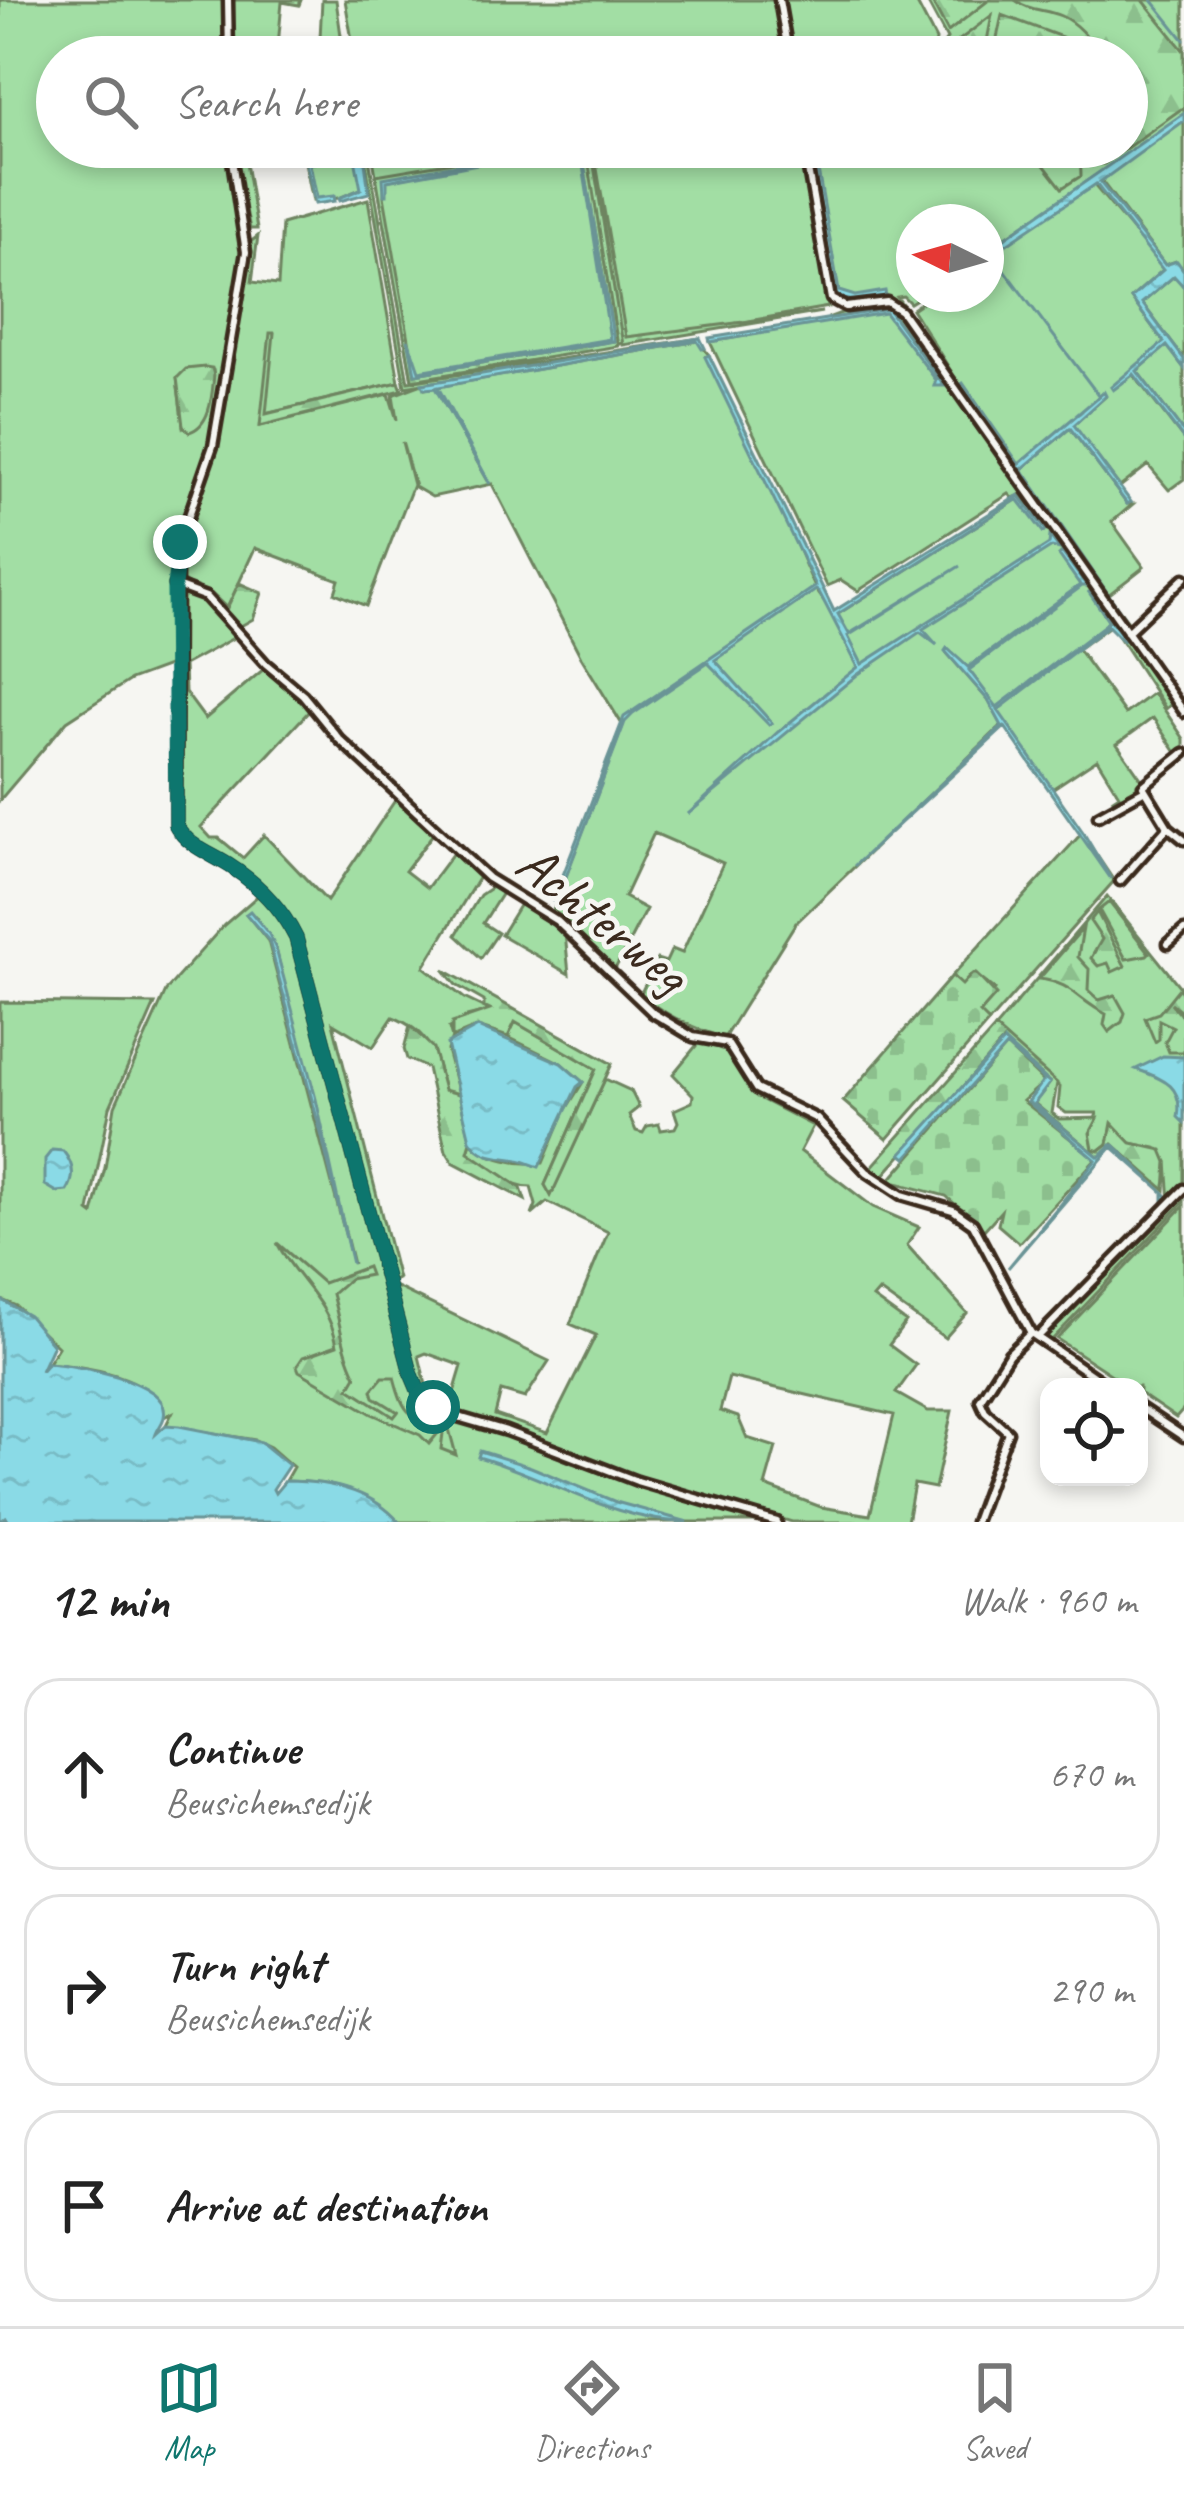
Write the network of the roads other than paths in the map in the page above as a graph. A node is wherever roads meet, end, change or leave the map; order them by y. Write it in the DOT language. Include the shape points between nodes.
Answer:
graph roads {
  1 [pos="228,0"];
  2 [pos="779,0"];
  3 [pos="229,36"];
  4 [pos="785,36"];
  5 [pos="233,168"];
  6 [pos="808,168"];
  7 [pos="1184,578"];
  8 [pos="174,585"];
  9 [pos="1127,632"];
  10 [pos="1184,712"];
  11 [pos="1184,753"];
  12 [pos="1144,790"];
  13 [pos="1098,816"];
  14 [pos="1168,827"];
  15 [pos="1184,840"];
  16 [pos="1120,881"];
  17 [pos="1184,930"];
  18 [pos="1168,944"];
  19 [pos="1184,1189"];
  20 [pos="1035,1335"];
  21 [pos="1096,1378"];
  22 [pos="1148,1413"];
  23 [pos="1184,1437"];
  24 [pos="777,1522"];
  25 [pos="975,1522"];
  1 -- 3 [label="street"];
  2 -- 4 [label="street"];
  5 -- 8 [label="street" via="246,252 213,446 177,550"];
  6 -- 9 [label="street" via="831,299 846,308 887,302 901,311"];
  7 -- 9 [label="street"];
  8 -- 20 [label="street, Achterweg" via="206,597 339,739 488,878 572,934 641,1004 693,1037 727,1043 756,1089 817,1119 880,1181 974,1224"];
  8 -- 24 [label="street" via="176,825 187,842 258,888 296,938 419,1392 455,1418"];
  9 -- 10 [label="street"];
  11 -- 12 [label="street"];
  12 -- 13 [label="street"];
  12 -- 14 [label="street"];
  14 -- 15 [label="street"];
  14 -- 16 [label="street"];
  17 -- 18 [label="street"];
  19 -- 20 [label="street"];
  20 -- 21 [label="street"];
  20 -- 25 [label="street" via="1009,1354 980,1400 1008,1432"];
  22 -- 23 [label="street"];
}
